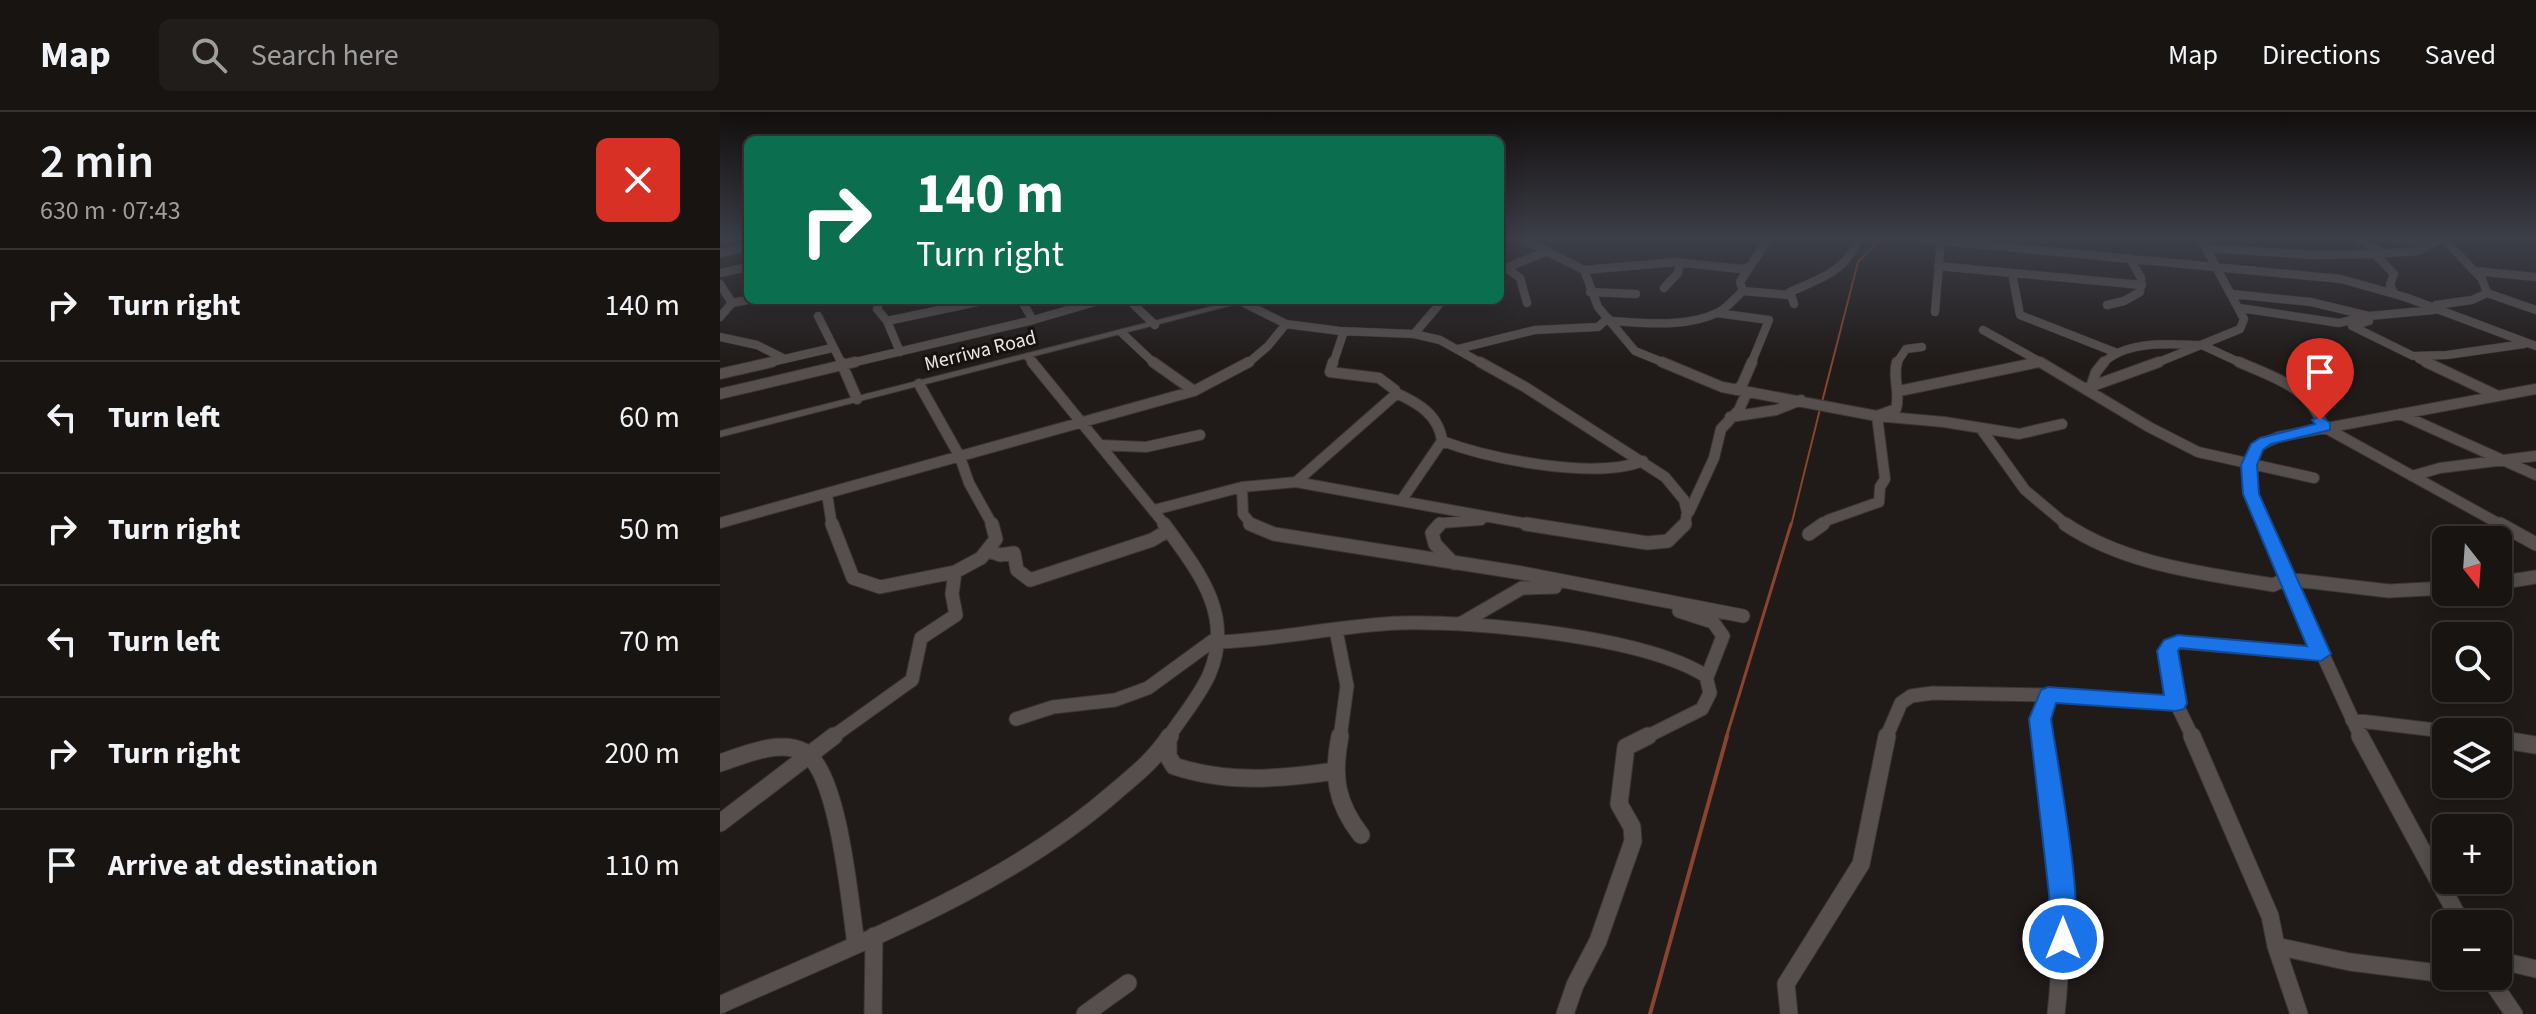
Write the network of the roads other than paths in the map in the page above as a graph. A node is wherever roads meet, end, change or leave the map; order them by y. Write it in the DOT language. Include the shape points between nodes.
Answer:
graph roads {
  1 [pos="1521,281"];
  2 [pos="1587,281"];
  3 [pos="1670,281"];
  4 [pos="1741,281"];
  5 [pos="1818,281"];
  6 [pos="1937,281"];
  7 [pos="2014,281"];
  8 [pos="2098,281"];
  9 [pos="2140,281"];
  10 [pos="2225,281"];
  11 [pos="2341,281"];
  12 [pos="2391,281"];
  13 [pos="2482,281"];
  14 [pos="720,284"];
  15 [pos="2142,285"];
  16 [pos="1664,288"];
  17 [pos="1743,291"];
  18 [pos="1590,292"];
  19 [pos="2394,293"];
  20 [pos="2487,293"];
  21 [pos="1636,294"];
  22 [pos="2232,294"];
  23 [pos="1789,295"];
  24 [pos="744,301"];
  25 [pos="732,303"];
  26 [pos="1527,303"];
  27 [pos="879,304"];
  28 [pos="968,304"];
  29 [pos="1023,304"];
  30 [pos="1088,304"];
  31 [pos="1133,304"];
  32 [pos="1231,304"];
  33 [pos="1248,304"];
  34 [pos="1440,304"];
  35 [pos="1794,304"];
  36 [pos="2107,305"];
  37 [pos="2428,307"];
  38 [pos="2444,307"];
  39 [pos="2240,308"];
  40 [pos="2536,310"];
  41 [pos="1935,312"];
  42 [pos="1717,313"];
  43 [pos="818,316"];
  44 [pos="720,317"];
  45 [pos="2369,317"];
  46 [pos="1610,319"];
  47 [pos="1033,320"];
  48 [pos="887,321"];
  49 [pos="1286,324"];
  50 [pos="1155,325"];
  51 [pos="1983,330"];
  52 [pos="1344,331"];
  53 [pos="1122,333"];
  54 [pos="1414,334"];
  55 [pos="720,337"];
  56 [pos="2203,345"];
  57 [pos="2534,345"];
  58 [pos="1922,347"];
  59 [pos="832,348"];
  60 [pos="1458,349"];
  61 [pos="900,352"];
  62 [pos="2117,353"];
  63 [pos="2413,356"];
  64 [pos="1028,357"];
  65 [pos="783,358"];
  66 [pos="2039,362"];
  67 [pos="844,366"];
  68 [pos="720,374"];
  69 [pos="919,384"];
  70 [pos="2089,387"];
  71 [pos="2536,389"];
  72 [pos="1194,391"];
  73 [pos="1742,391"];
  74 [pos="1899,391"];
  75 [pos="1396,393"];
  76 [pos="720,394"];
  77 [pos="2496,395"];
  78 [pos="857,399"];
  79 [pos="1801,400"];
  80 [pos="2399,414"];
  81 [pos="1877,416"];
  82 [pos="1730,417"];
  83 [pos="1082,423"];
  84 [pos="2062,424"];
  85 [pos="2324,427"];
  86 [pos="1982,430"];
  87 [pos="720,434"];
  88 [pos="1200,435"];
  89 [pos="1442,441"];
  90 [pos="1100,445"];
  91 [pos="2536,456"];
  92 [pos="960,457"];
  93 [pos="1643,461"];
  94 [pos="2507,461"];
  95 [pos="2249,465"];
  96 [pos="2536,475"];
  97 [pos="2412,476"];
  98 [pos="2314,478"];
  99 [pos="1296,482"];
  100 [pos="1242,487"];
  101 [pos="827,494"];
  102 [pos="1401,501"];
  103 [pos="1154,510"];
  104 [pos="1689,512"];
  105 [pos="1488,518"];
  106 [pos="720,523"];
  107 [pos="1167,531"];
  108 [pos="1809,534"];
  109 [pos="2536,544"];
  110 [pos="989,551"];
  111 [pos="1453,563"];
  112 [pos="955,572"];
  113 [pos="2536,577"];
  114 [pos="2286,579"];
  115 [pos="2512,581"];
  116 [pos="2432,589"];
  117 [pos="1743,616"];
  118 [pos="1460,624"];
  119 [pos="1336,630"];
  120 [pos="1218,640"];
  121 [pos="2321,654"];
  122 [pos="1707,677"];
  123 [pos="2048,695"];
  124 [pos="2176,703"];
  125 [pos="1016,719"];
  126 [pos="2352,720"];
  127 [pos="2432,730"];
  128 [pos="1168,741"];
  129 [pos="2512,741"];
  130 [pos="2536,745"];
  131 [pos="810,755"];
  132 [pos="720,763"];
  133 [pos="1335,771"];
  134 [pos="720,823"];
  135 [pos="1361,835"];
  136 [pos="2454,910"];
  137 [pos="865,940"];
  138 [pos="2276,946"];
  139 [pos="2512,963"];
  140 [pos="2536,969"];
  141 [pos="2432,972"];
  142 [pos="1128,983"];
  143 [pos="2497,990"];
  144 [pos="720,1005"];
  145 [pos="873,1014"];
  146 [pos="1085,1014"];
  147 [pos="1565,1014"];
  148 [pos="1789,1014"];
  149 [pos="2056,1014"];
  150 [pos="2299,1014"];
  151 [pos="2514,1014"];
  1 -- 26 [label="street"];
  2 -- 18 [label="street"];
  3 -- 16 [label="street"];
  4 -- 17 [label="street"];
  5 -- 23 [label="street"];
  6 -- 41 [label="street"];
  7 -- 62 [label="street" via="2020,315"];
  8 -- 15 [label="street"];
  9 -- 15 [label="street"];
  10 -- 22 [label="street"];
  11 -- 19 [label="street"];
  12 -- 19 [label="street"];
  13 -- 20 [label="street"];
  14 -- 25 [label="street"];
  15 -- 36 [label="street" via="2138,295"];
  17 -- 23 [label="street"];
  17 -- 42 [label="street"];
  18 -- 21 [label="street"];
  18 -- 46 [label="street"];
  19 -- 37 [label="street"];
  20 -- 38 [label="street"];
  20 -- 40 [label="street"];
  22 -- 39 [label="street"];
  22 -- 45 [label="street" via="2311,302"];
  23 -- 35 [label="street"];
  24 -- 25 [label="street"];
  25 -- 44 [label="street"];
  27 -- 48 [label="street"];
  28 -- 48 [label="street"];
  29 -- 47 [label="street"];
  30 -- 47 [label="street"];
  31 -- 50 [label="street"];
  32 -- 50 [label="street, Merriwa Road"];
  33 -- 49 [label="street"];
  34 -- 54 [label="street"];
  37 -- 38 [label="street"];
  37 -- 45 [label="street"];
  38 -- 57 [label="street"];
  39 -- 45 [label="street" via="2339,323"];
  39 -- 56 [label="street" via="2240,329"];
  42 -- 46 [label="street" via="1672,322"];
  42 -- 73 [label="street" via="1769,320"];
  43 -- 59 [label="street"];
  45 -- 63 [label="street" via="2352,326"];
  46 -- 60 [label="street" via="1598,327 1535,330"];
  46 -- 73 [label="street" via="1635,351"];
  47 -- 61 [label="street"];
  48 -- 61 [label="street"];
  49 -- 52 [label="street"];
  49 -- 72 [label="street" via="1247,364"];
  50 -- 53 [label="street, Merriwa Road"];
  51 -- 66 [label="street"];
  52 -- 54 [label="street"];
  52 -- 75 [label="street" via="1330,372 1377,377"];
  53 -- 64 [label="street, Merriwa Road"];
  53 -- 72 [label="street" via="1160,369"];
  54 -- 60 [label="street"];
  55 -- 65 [label="street" via="757,345"];
  56 -- 62 [label="street" via="2168,344"];
  56 -- 70 [label="street"];
  56 -- 85 [label="street" via="2298,389 2316,406"];
  57 -- 63 [label="street"];
  58 -- 74 [label="street" via="1906,349 1895,361"];
  59 -- 65 [label="street"];
  59 -- 67 [label="street"];
  60 -- 93 [label="street"];
  61 -- 67 [label="street"];
  62 -- 70 [label="street" via="2105,359"];
  63 -- 77 [label="street"];
  64 -- 69 [label="street, Merriwa Road"];
  64 -- 83 [label="street"];
  65 -- 68 [label="street"];
  66 -- 70 [label="street"];
  66 -- 74 [label="street"];
  67 -- 76 [label="street"];
  67 -- 78 [label="street"];
  69 -- 78 [label="street, Merriwa Road"];
  69 -- 92 [label="street"];
  70 -- 95 [label="street" via="2198,452"];
  71 -- 77 [label="street"];
  72 -- 83 [label="street"];
  73 -- 79 [label="street"];
  73 -- 82 [label="street" via="1739,410"];
  74 -- 81 [label="street" via="1896,409"];
  75 -- 89 [label="street" via="1433,417"];
  75 -- 99 [label="street"];
  77 -- 80 [label="street"];
  78 -- 87 [label="street, Merriwa Road"];
  79 -- 81 [label="street"];
  79 -- 82 [label="street"];
  80 -- 85 [label="street"];
  80 -- 94 [label="street"];
  81 -- 86 [label="street"];
  81 -- 108 [label="street" via="1885,479 1879,502 1828,520"];
  82 -- 104 [label="street" via="1720,430 1714,458"];
  83 -- 90 [label="street"];
  83 -- 92 [label="street"];
  84 -- 86 [label="street" via="2019,434"];
  85 -- 95 [label="street" via="2266,441 2256,447"];
  85 -- 97 [label="street"];
  86 -- 114 [label="street" via="2025,491 2098,543 2141,560 2273,585"];
  88 -- 90 [label="street" via="1146,447"];
  89 -- 93 [label="street" via="1592,468"];
  89 -- 102 [label="street"];
  90 -- 103 [label="street"];
  91 -- 94 [label="street"];
  92 -- 101 [label="street"];
  92 -- 110 [label="street" via="994,527"];
  93 -- 104 [label="street" via="1683,495"];
  94 -- 96 [label="street"];
  94 -- 97 [label="street"];
  95 -- 98 [label="street"];
  95 -- 114 [label="street" via="2251,494"];
  97 -- 109 [label="street"];
  99 -- 100 [label="street"];
  99 -- 102 [label="street"];
  100 -- 103 [label="street"];
  100 -- 111 [label="street" via="1244,519 1262,531"];
  101 -- 106 [label="street"];
  101 -- 112 [label="street" via="832,527 853,578 880,587"];
  102 -- 105 [label="street"];
  103 -- 107 [label="street"];
  104 -- 105 [label="street" via="1684,528 1659,543"];
  105 -- 111 [label="street" via="1436,528 1435,544"];
  107 -- 110 [label="street" via="1030,580 1021,577 1014,553"];
  107 -- 120 [label="street" via="1199,572 1218,617"];
  110 -- 112 [label="street"];
  111 -- 117 [label="street"];
  112 -- 131 [label="street" via="956,615 921,638 914,678"];
  113 -- 115 [label="street"];
  114 -- 116 [label="street" via="2389,591"];
  114 -- 121 [label="street"];
  118 -- 119 [label="street"];
  118 -- 122 [label="street" via="1654,654"];
  118 -- 122 [label="street" via="1530,585 1683,611 1713,622 1723,636"];
  119 -- 120 [label="street" via="1264,641"];
  119 -- 133 [label="street" via="1347,681"];
  120 -- 125 [label="street" via="1148,688 1115,700 1053,707"];
  120 -- 128 [label="street" via="1209,675"];
  121 -- 124 [label="street" via="2178,642 2168,651"];
  121 -- 126 [label="street"];
  122 -- 147 [label="street" via="1709,701 1702,709 1626,747 1619,804 1632,827 1633,841 1598,941"];
  123 -- 124 [label="street"];
  123 -- 148 [label="street" via="1920,694 1901,703 1887,735 1861,864 1786,984"];
  123 -- 149 [label="street" via="2040,719 2062,894 2063,970"];
  124 -- 138 [label="street" via="2270,916"];
  126 -- 127 [label="street"];
  126 -- 136 [label="street"];
  128 -- 133 [label="street" via="1174,766 1214,777 1267,780"];
  128 -- 137 [label="street" via="1079,824 949,901"];
  129 -- 130 [label="street"];
  131 -- 132 [label="street" via="791,748 771,749"];
  131 -- 134 [label="street"];
  131 -- 137 [label="street" via="825,775 833,800"];
  133 -- 135 [label="street" via="1339,808"];
  137 -- 144 [label="street"];
  137 -- 145 [label="street"];
  138 -- 141 [label="street"];
  138 -- 150 [label="street"];
  139 -- 140 [label="street"];
  142 -- 146 [label="street"];
  143 -- 151 [label="street"];
}
